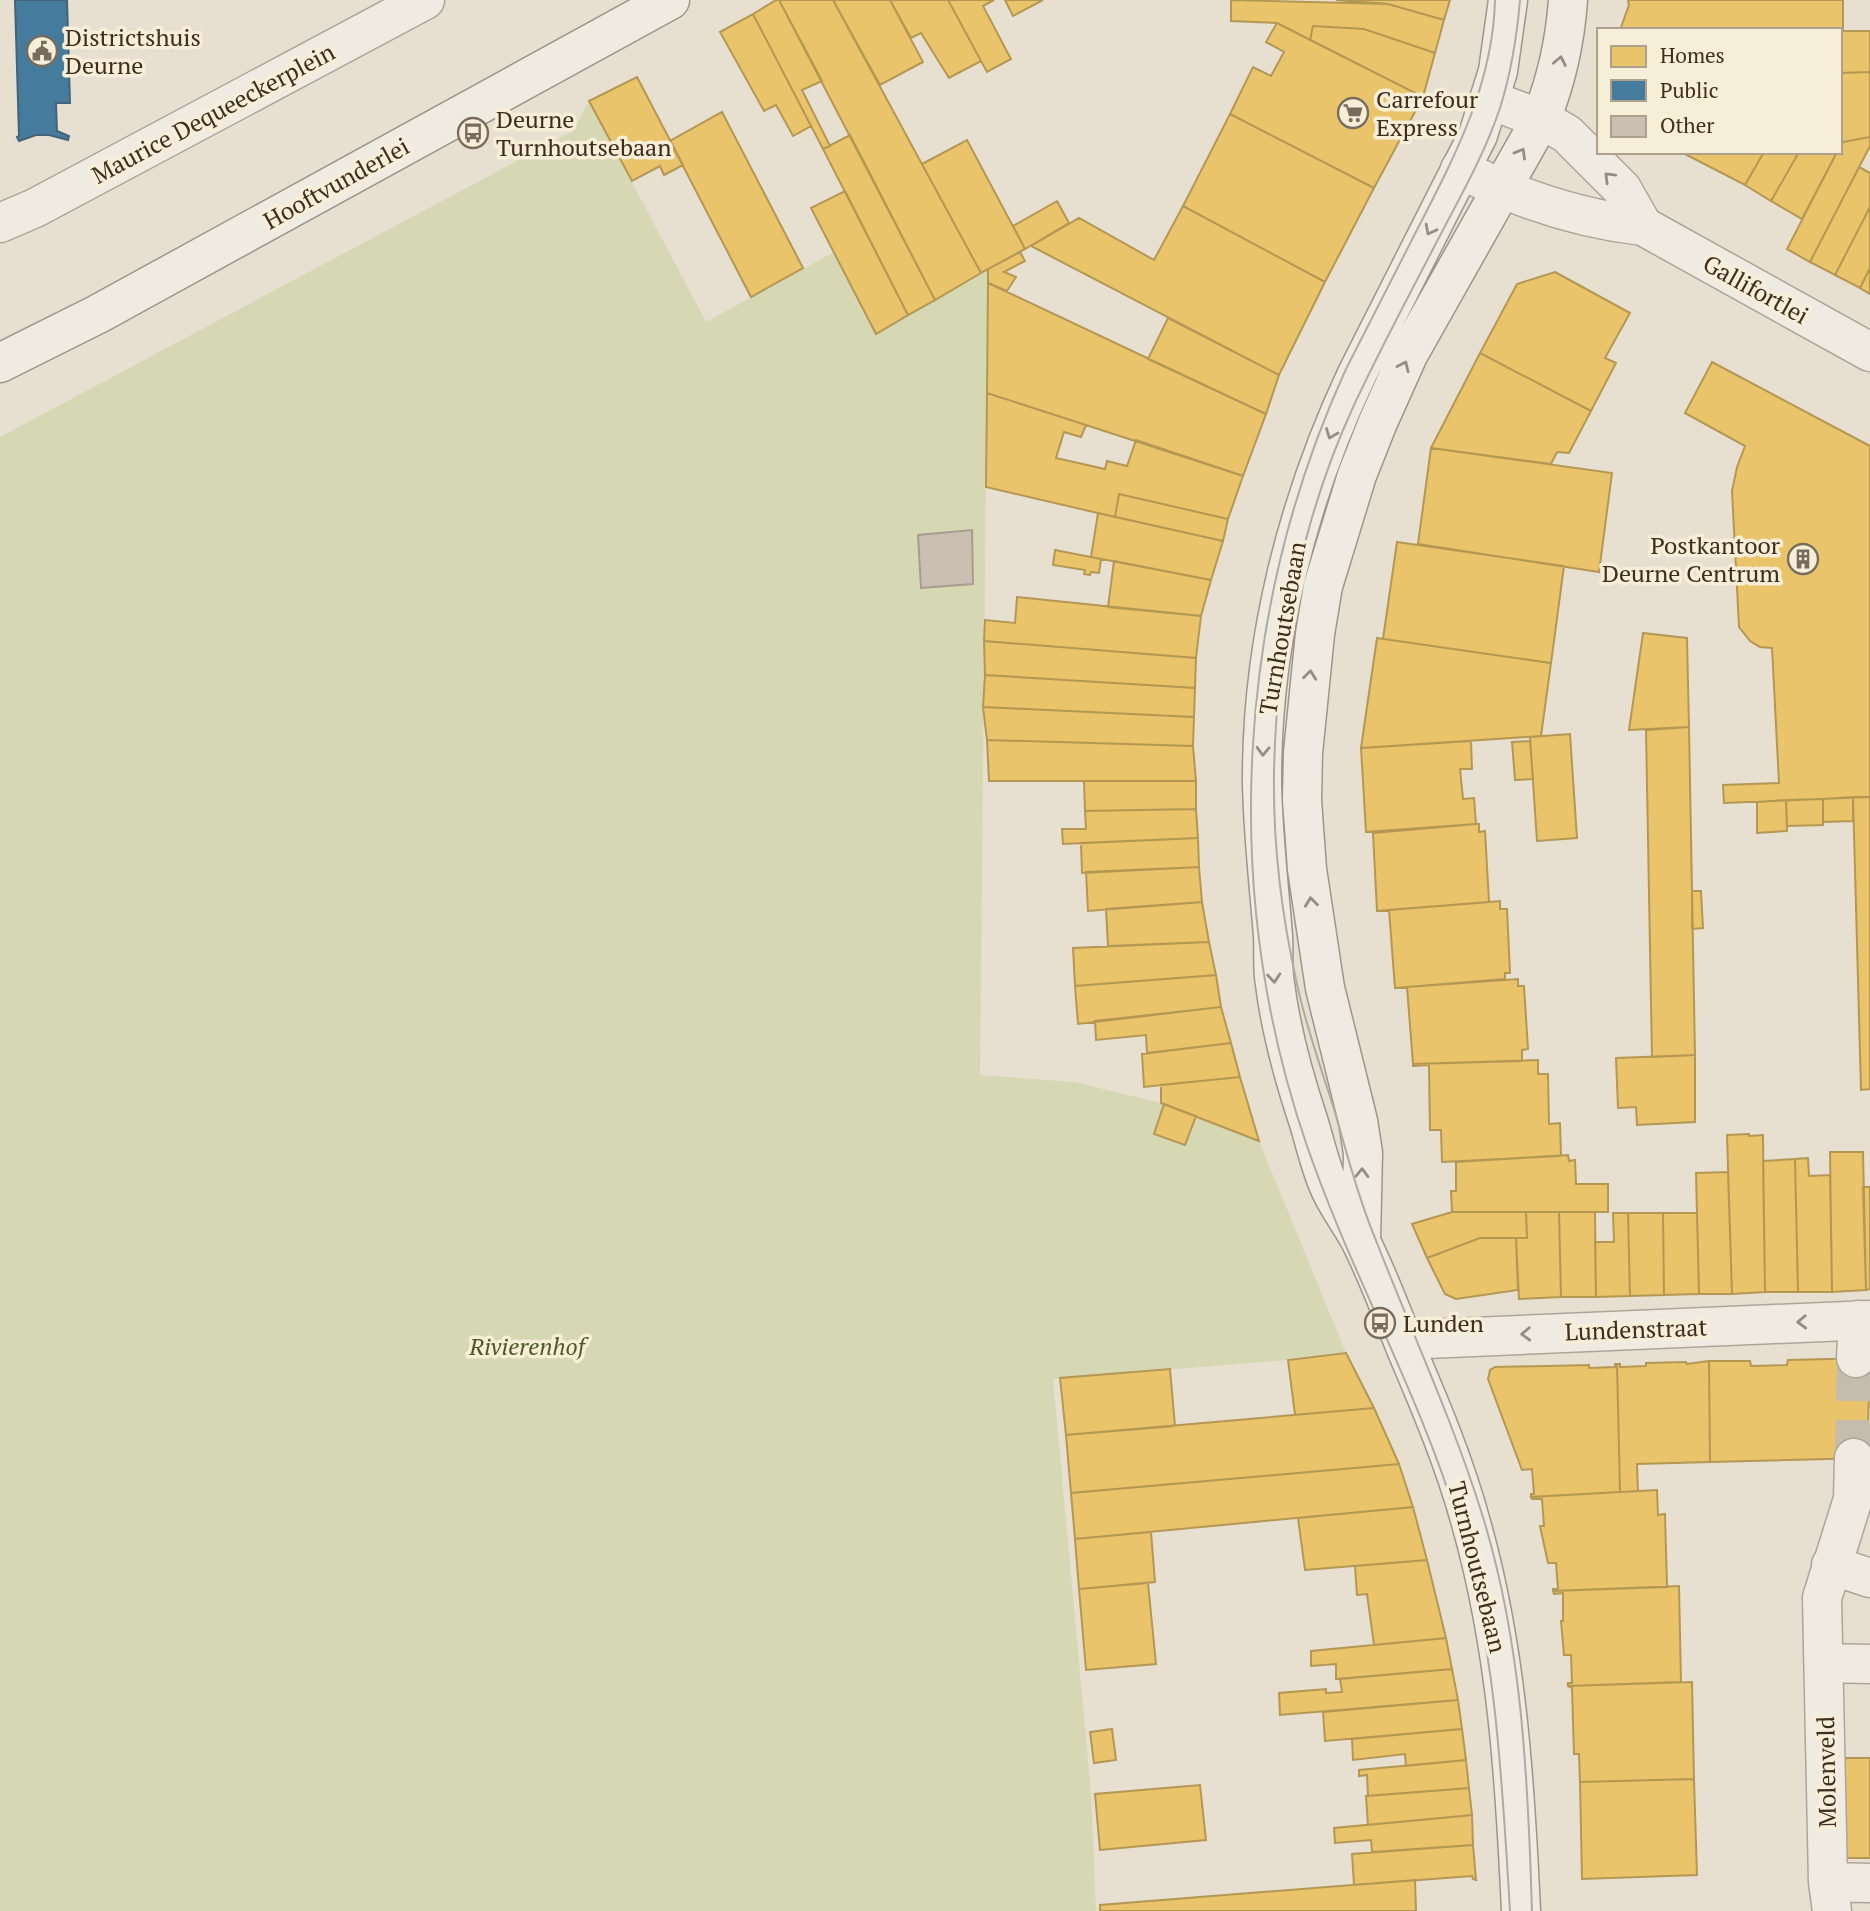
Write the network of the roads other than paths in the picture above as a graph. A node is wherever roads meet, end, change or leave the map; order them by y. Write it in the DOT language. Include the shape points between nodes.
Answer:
graph roads {
  1 [pos="425,0"];
  2 [pos="670,0"];
  3 [pos="1508,0"];
  4 [pos="1568,0"];
  5 [pos="1490,100"];
  6 [pos="1541,119"];
  7 [pos="1460,169"];
  8 [pos="1502,187"];
  9 [pos="0,223"];
  10 [pos="1643,226"];
  11 [pos="1870,352"];
  12 [pos="0,363"];
  13 [pos="1360,1241"];
  14 [pos="1864,1320"];
  15 [pos="1403,1340"];
  16 [pos="1856,1358"];
  17 [pos="1854,1458"];
  18 [pos="1831,1565"];
  19 [pos="1870,1578"];
  20 [pos="1825,1663"];
  21 [pos="1870,1664"];
  22 [pos="1870,1883"];
  23 [pos="1830,1896"];
  24 [pos="1521,1911"];
  1 -- 9 [label="main road, Maurice Dequeeckerplein"];
  2 -- 12 [label="main road, Hooftvunderlei" via="98,314"];
  3 -- 5 [label="main road, Turnhoutsebaan"];
  6 -- 4 [label="main road, Turnhoutsebaan, one-way" via="1555,83"];
  5 -- 6 [label="main road"];
  5 -- 7 [label="main road, Turnhoutsebaan"];
  8 -- 6 [label="main road, Turnhoutsebaan, one-way"];
  10 -- 6 [label="main road, one-way" via="1622,189 1567,134"];
  7 -- 8 [label="main road, Gallifortlei"];
  7 -- 13 [label="main road, Turnhoutsebaan, one-way" via="1357,374 1322,456 1284,588 1269,679 1262,781 1264,852 1279,1012 1329,1186"];
  8 -- 10 [label="main road, Gallifortlei" via="1605,222"];
  13 -- 8 [label="main road, Turnhoutsebaan, one-way" via="1363,1153 1325,988 1307,869 1303,753 1315,634 1327,573 1378,422 1408,355"];
  10 -- 11 [label="main road, Gallifortlei"];
  13 -- 15 [label="main road, Turnhoutsebaan"];
  14 -- 15 [label="main road, Lundenstraat, one-way"];
  14 -- 16 [label="main road"];
  15 -- 24 [label="main road, Turnhoutsebaan" via="1471,1519 1491,1601 1511,1740"];
  17 -- 18 [label="main road, Molenveld" via="1853,1499"];
  18 -- 19 [label="main road"];
  18 -- 20 [label="main road, Molenveld" via="1822,1598"];
  20 -- 21 [label="main road"];
  20 -- 23 [label="main road, Molenveld"];
  22 -- 23 [label="main road, Molenveld"];
}
